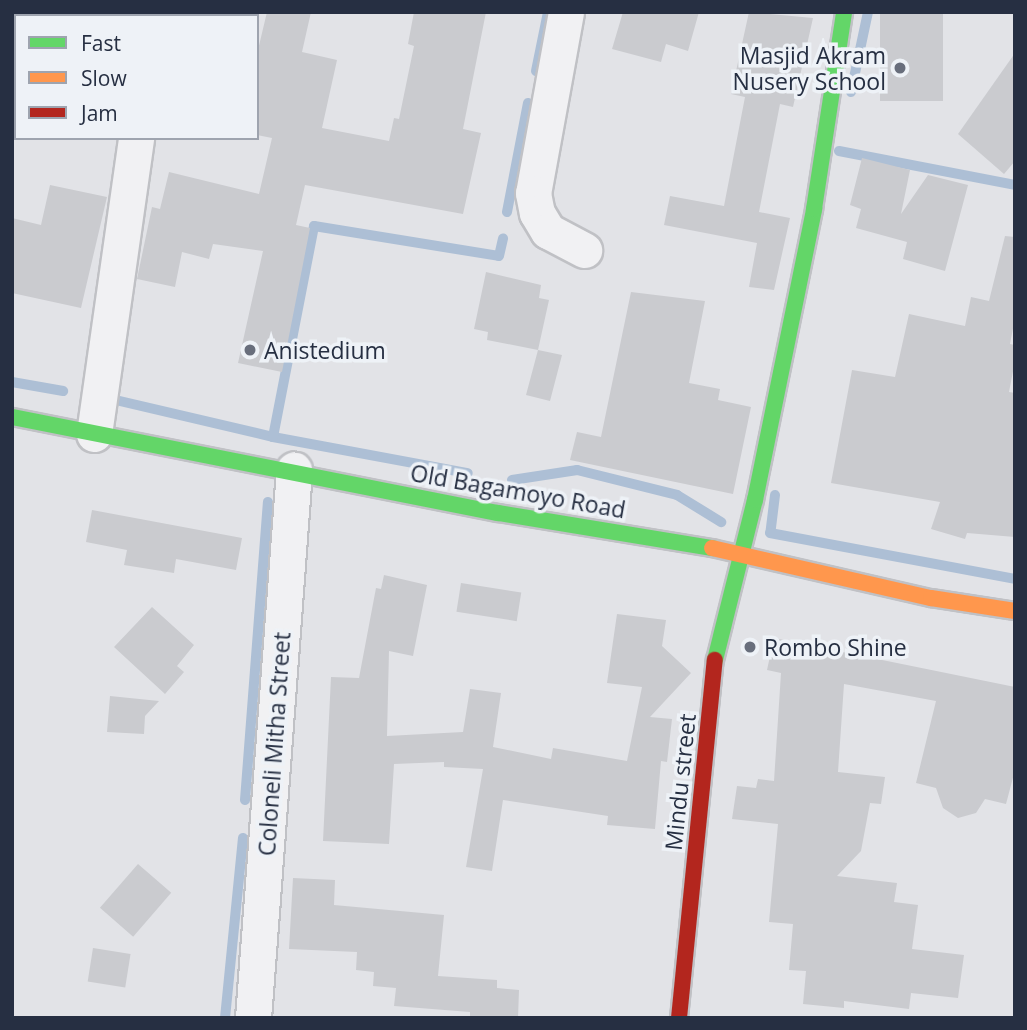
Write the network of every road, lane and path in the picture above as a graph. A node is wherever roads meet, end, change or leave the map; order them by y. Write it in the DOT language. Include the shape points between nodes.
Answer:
graph roads {
  1 [pos="566,12"];
  2 [pos="844,12"];
  3 [pos="136,140"];
  4 [pos="584,250"];
  5 [pos="12,417"];
  6 [pos="94,434"];
  7 [pos="294,470"];
  8 [pos="743,553"];
  9 [pos="1015,611"];
  10 [pos="253,1018"];
  11 [pos="679,1018"];
  1 -- 4 [label="street" via="533,192 537,213 548,231"];
  2 -- 8 [label="main road, Mindu street" via="814,209"];
  3 -- 6 [label="street"];
  5 -- 6 [label="main road, Old Bagamoyo Road"];
  6 -- 7 [label="main road, Old Bagamoyo Road"];
  7 -- 8 [label="main road, Old Bagamoyo Road" via="499,513"];
  7 -- 10 [label="street, Coloneli Mitha Street"];
  8 -- 9 [label="main road, Old Bagamoyo Road" via="931,598"];
  8 -- 11 [label="main road, Mindu street" via="716,652"];
}
